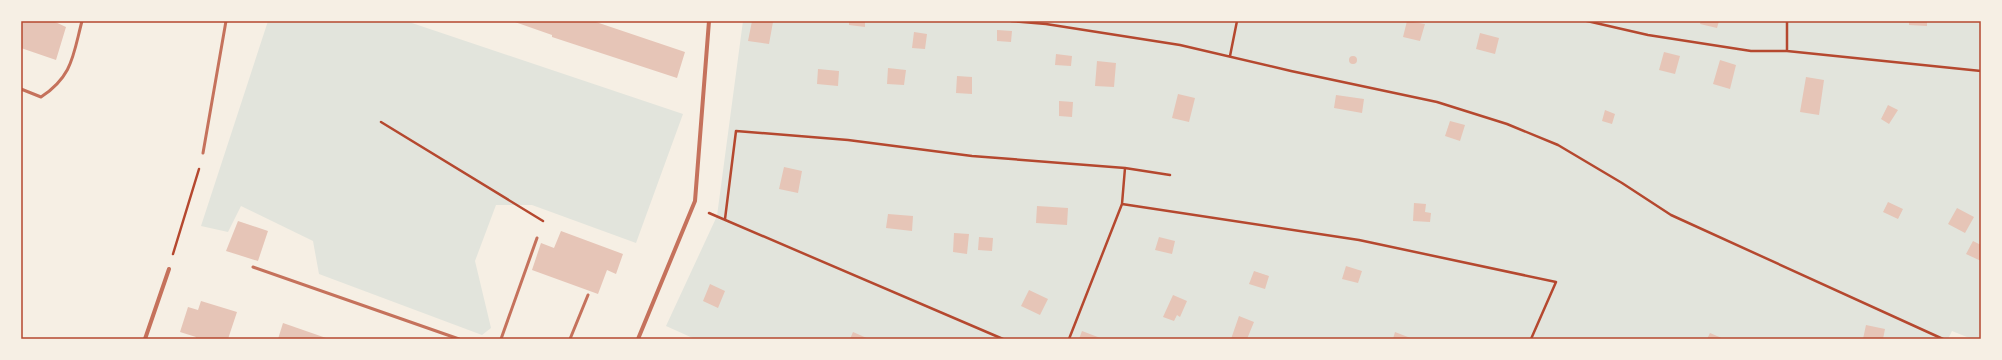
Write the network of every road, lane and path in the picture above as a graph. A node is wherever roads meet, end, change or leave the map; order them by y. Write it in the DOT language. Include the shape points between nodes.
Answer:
graph roads {
  1 [pos="82,21"];
  2 [pos="226,21"];
  3 [pos="709,21"];
  4 [pos="1011,21"];
  5 [pos="1237,21"];
  6 [pos="1587,21"];
  7 [pos="1786,21"];
  8 [pos="1046,22"];
  9 [pos="1787,51"];
  10 [pos="1230,56"];
  11 [pos="1981,71"];
  12 [pos="21,89"];
  13 [pos="381,122"];
  14 [pos="203,153"];
  15 [pos="1125,168"];
  16 [pos="1170,175"];
  17 [pos="1122,204"];
  18 [pos="692,206"];
  19 [pos="726,219"];
  20 [pos="537,238"];
  21 [pos="253,267"];
  22 [pos="169,269"];
  23 [pos="588,295"];
  24 [pos="145,339"];
  25 [pos="459,339"];
  26 [pos="501,339"];
  27 [pos="570,339"];
  28 [pos="638,339"];
  29 [pos="1002,339"];
  30 [pos="1069,339"];
  31 [pos="1531,339"];
  32 [pos="1943,339"];
  1 -- 12 [label="lane" via="70,67 55,88 41,97"];
  2 -- 14 [label="lane"];
  3 -- 18 [label="street"];
  4 -- 8 [label="path"];
  5 -- 10 [label="path"];
  6 -- 9 [label="path" via="1664,38 1751,51"];
  7 -- 9 [label="path"];
  8 -- 10 [label="path"];
  9 -- 11 [label="path"];
  10 -- 32 [label="path" via="1437,102 1507,124 1558,145 1671,215"];
  13 -- 20 [label="path" via="544,222"];
  14 -- 22 [label="path"];
  15 -- 16 [label="path"];
  15 -- 17 [label="path"];
  15 -- 19 [label="path" via="972,156 848,140 736,131"];
  17 -- 30 [label="path"];
  17 -- 31 [label="path" via="1359,240 1556,282"];
  18 -- 19 [label="path"];
  18 -- 28 [label="street"];
  19 -- 29 [label="path"];
  20 -- 26 [label="lane"];
  21 -- 25 [label="lane"];
  22 -- 24 [label="street"];
  23 -- 27 [label="lane"];
}
